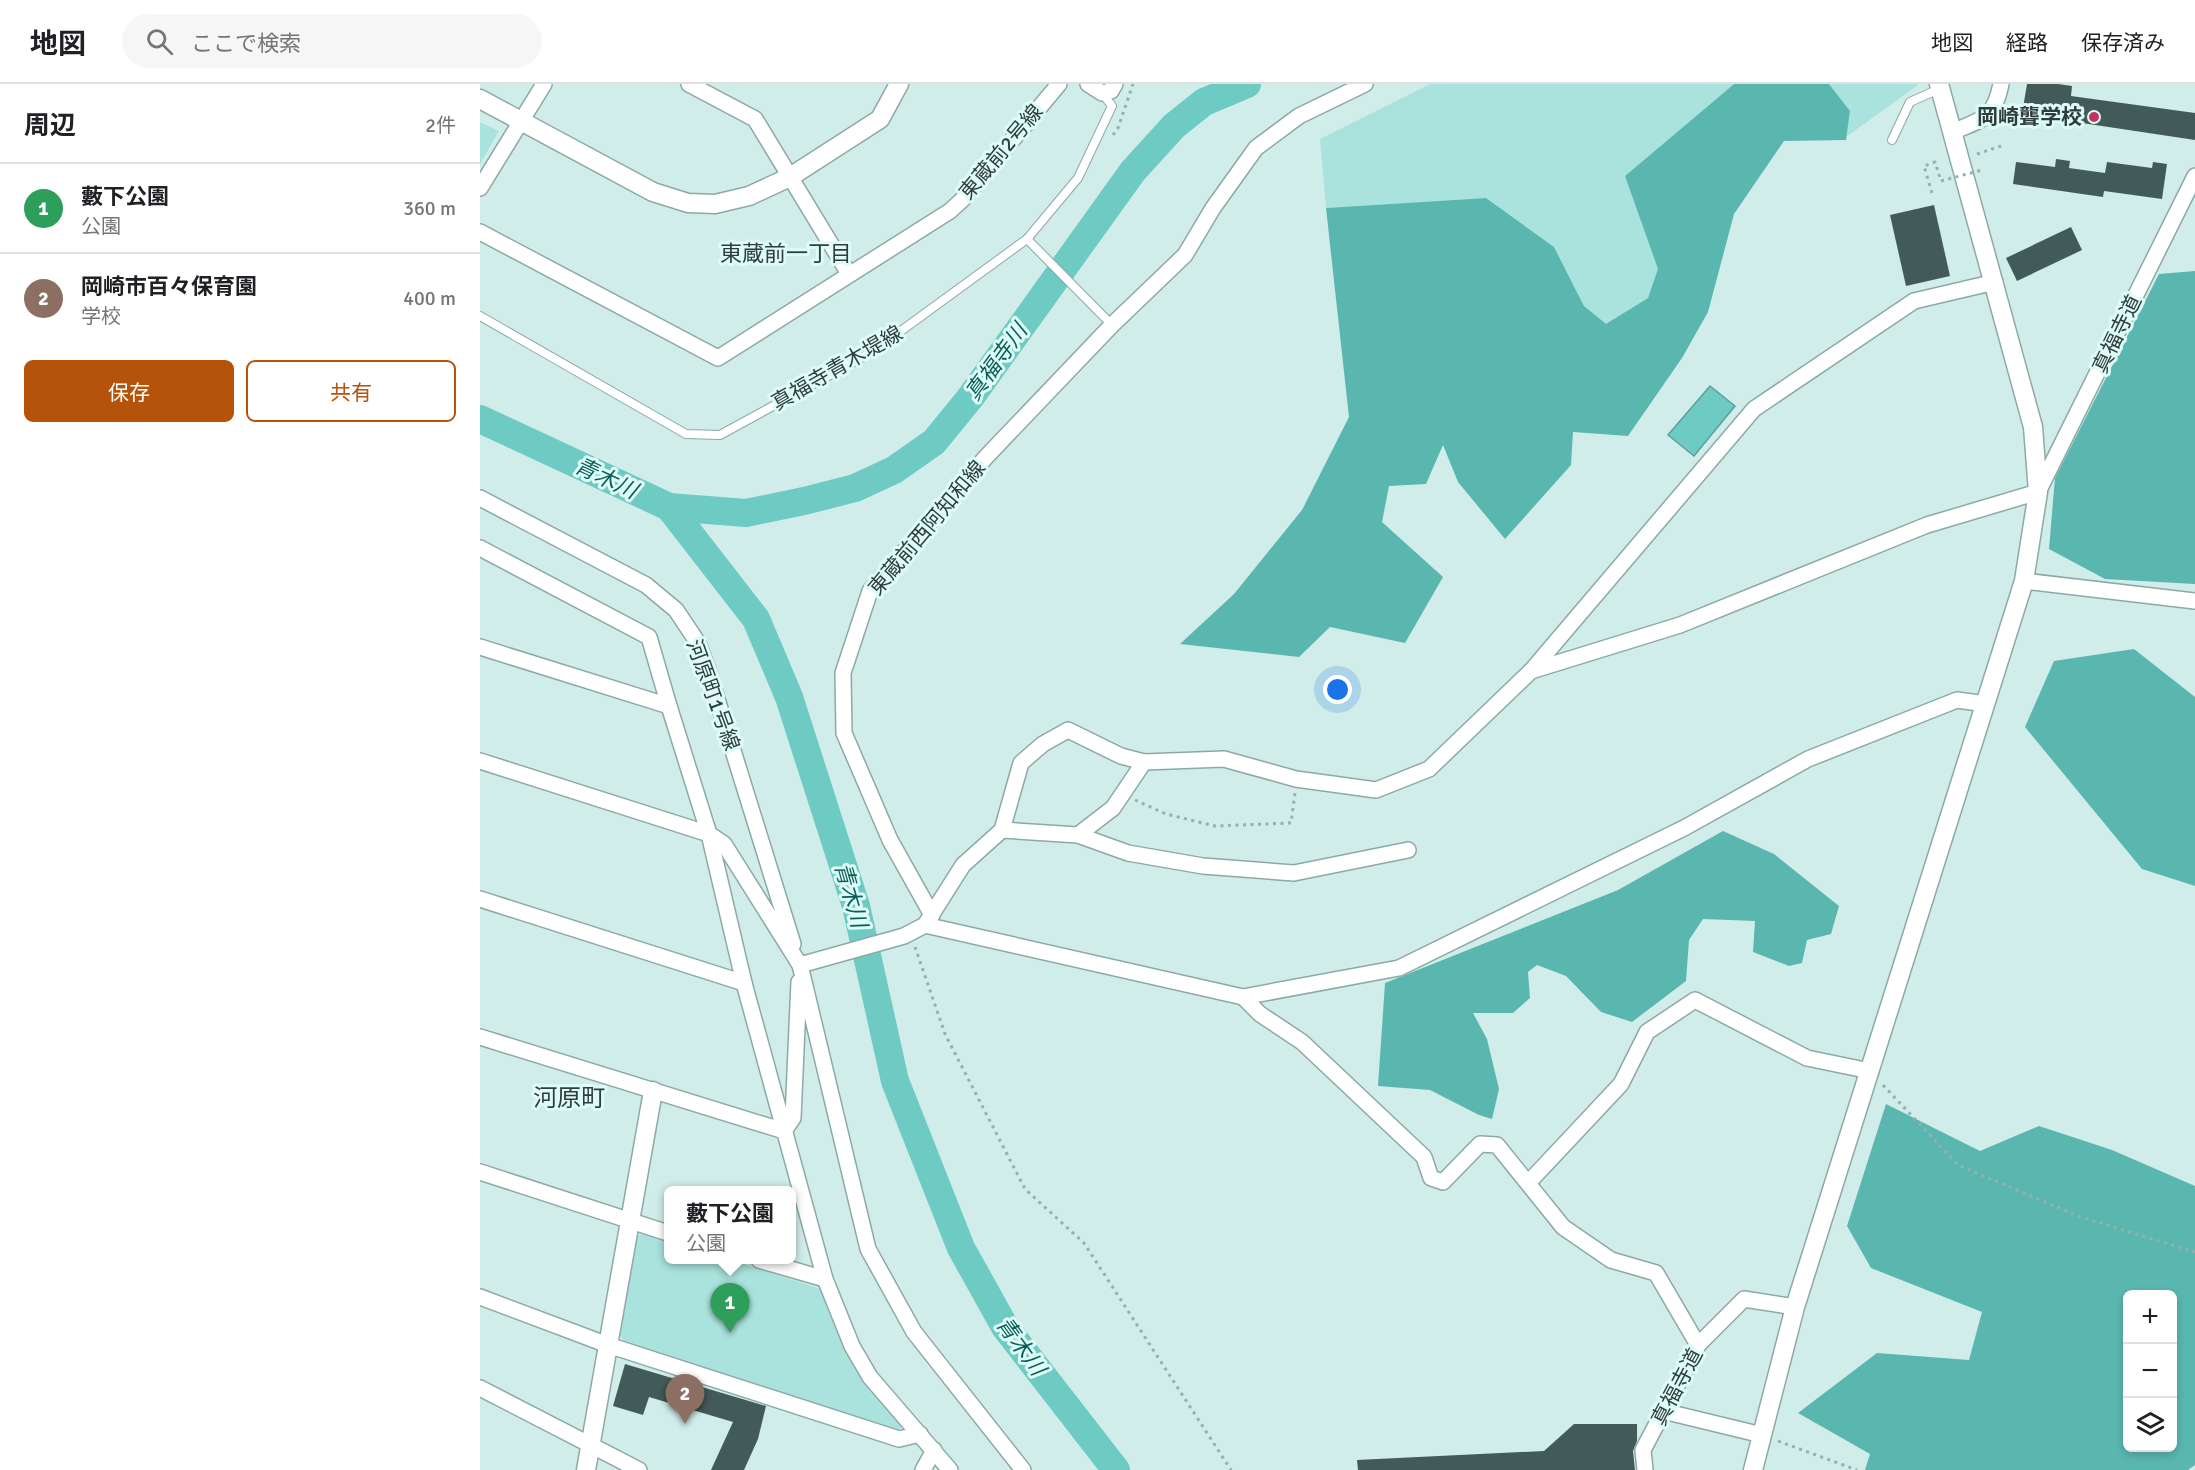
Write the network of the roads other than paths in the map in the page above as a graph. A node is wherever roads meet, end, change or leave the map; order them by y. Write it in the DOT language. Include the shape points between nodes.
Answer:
graph roads {
  1 [pos="544,84"];
  2 [pos="689,84"];
  3 [pos="899,84"];
  4 [pos="1059,84"];
  5 [pos="1088,84"];
  6 [pos="1365,84"];
  7 [pos="2001,84"];
  8 [pos="1940,86"];
  9 [pos="1108,88"];
  10 [pos="480,99"];
  11 [pos="521,121"];
  12 [pos="1954,131"];
  13 [pos="1892,140"];
  14 [pos="2195,176"];
  15 [pos="790,177"];
  16 [pos="480,188"];
  17 [pos="480,232"];
  18 [pos="1028,239"];
  19 [pos="849,274"];
  20 [pos="1995,282"];
  21 [pos="480,316"];
  22 [pos="1112,325"];
  23 [pos="2038,492"];
  24 [pos="480,498"];
  25 [pos="480,548"];
  26 [pos="2024,581"];
  27 [pos="2195,601"];
  28 [pos="480,647"];
  29 [pos="1531,670"];
  30 [pos="1986,704"];
  31 [pos="669,706"];
  32 [pos="480,761"];
  33 [pos="1144,762"];
  34 [pos="1002,830"];
  35 [pos="709,834"];
  36 [pos="1078,836"];
  37 [pos="1408,850"];
  38 [pos="480,899"];
  39 [pos="929,920"];
  40 [pos="800,965"];
  41 [pos="744,983"];
  42 [pos="1243,996"];
  43 [pos="480,1037"];
  44 [pos="1870,1071"];
  45 [pos="653,1091"];
  46 [pos="784,1131"];
  47 [pos="480,1172"];
  48 [pos="1529,1182"];
  49 [pos="632,1219"];
  50 [pos="664,1231"];
  51 [pos="773,1264"];
  52 [pos="825,1279"];
  53 [pos="480,1297"];
  54 [pos="1795,1307"];
  55 [pos="608,1345"];
  56 [pos="1698,1345"];
  57 [pos="480,1388"];
  58 [pos="1663,1411"];
  59 [pos="920,1434"];
  60 [pos="1762,1436"];
  61 [pos="590,1445"];
  62 [pos="934,1450"];
  63 [pos="586,1470"];
  64 [pos="639,1470"];
  65 [pos="923,1470"];
  66 [pos="950,1470"];
  67 [pos="1023,1470"];
  68 [pos="1646,1470"];
  69 [pos="1753,1470"];
  1 -- 11 [label="street"];
  2 -- 15 [label="street" via="755,119"];
  3 -- 15 [label="street" via="880,119"];
  4 -- 19 [label="street, 東蔵前2号線" via="963,200"];
  5 -- 9 [label="street, 真福寺青木堤線"];
  6 -- 22 [label="street, 東蔵前西阿知和線" via="1299,116 1256,148 1212,208 1185,255"];
  7 -- 12 [label="street" via="1997,104 1990,114"];
  8 -- 12 [label="street"];
  8 -- 13 [label="lane" via="1910,102"];
  9 -- 18 [label="lane, 真福寺青木堤線" via="1113,106 1078,178"];
  10 -- 11 [label="street"];
  11 -- 15 [label="street" via="653,192 688,203 730,201"];
  11 -- 16 [label="street"];
  12 -- 20 [label="street"];
  14 -- 23 [label="street, 真福寺道"];
  15 -- 19 [label="street"];
  17 -- 19 [label="street, 東蔵前2号線" via="718,358"];
  18 -- 21 [label="lane, 真福寺青木堤線" via="872,352 720,435 686,434"];
  18 -- 22 [label="lane"];
  20 -- 23 [label="street" via="2033,427"];
  20 -- 29 [label="street" via="1914,301 1754,409"];
  22 -- 39 [label="street, 東蔵前西阿知和線" via="986,457 870,591 843,673 844,733"];
  23 -- 26 [label="street"];
  23 -- 29 [label="street" via="1927,525 1680,625"];
  24 -- 40 [label="street, 河原町1号線" via="646,585 676,610 698,644 708,670"];
  25 -- 31 [label="street" via="649,637"];
  26 -- 27 [label="street"];
  26 -- 30 [label="street"];
  28 -- 31 [label="street"];
  29 -- 33 [label="street" via="1429,769 1376,790 1296,779 1224,759"];
  30 -- 42 [label="street" via="1957,700 1809,759 1684,828 1399,968"];
  30 -- 44 [label="street"];
  31 -- 35 [label="street"];
  32 -- 35 [label="street"];
  33 -- 34 [label="street" via="1121,756 1068,730 1021,763"];
  33 -- 36 [label="street" via="1113,808"];
  34 -- 36 [label="street"];
  34 -- 39 [label="street" via="963,865"];
  35 -- 40 [label="street" via="724,844"];
  35 -- 41 [label="street"];
  36 -- 37 [label="street" via="1128,853 1203,866 1294,873"];
  38 -- 41 [label="street"];
  39 -- 40 [label="street" via="907,935"];
  39 -- 42 [label="street"];
  40 -- 46 [label="street" via="793,1118"];
  40 -- 67 [label="street" via="868,1249 914,1332"];
  41 -- 46 [label="street"];
  42 -- 48 [label="street" via="1260,1014 1302,1042 1424,1157 1431,1178 1443,1182 1480,1144 1497,1145"];
  43 -- 45 [label="street"];
  44 -- 48 [label="street" via="1807,1059 1695,1000 1647,1032 1621,1084"];
  44 -- 54 [label="street"];
  45 -- 46 [label="street"];
  45 -- 49 [label="street"];
  46 -- 52 [label="street"];
  47 -- 49 [label="street"];
  48 -- 56 [label="street" via="1563,1227 1611,1260 1656,1273"];
  49 -- 50 [label="street"];
  49 -- 55 [label="street"];
  51 -- 52 [label="street"];
  52 -- 59 [label="street" via="852,1346 870,1377"];
  53 -- 55 [label="street"];
  54 -- 56 [label="street, 真福寺道" via="1744,1299"];
  54 -- 60 [label="street"];
  55 -- 59 [label="street" via="899,1439"];
  55 -- 61 [label="street"];
  56 -- 58 [label="street, 真福寺道"];
  57 -- 61 [label="street"];
  58 -- 60 [label="street"];
  58 -- 68 [label="street, 真福寺道" via="1643,1450"];
  59 -- 62 [label="street"];
  60 -- 69 [label="street"];
  61 -- 63 [label="street"];
  61 -- 64 [label="street"];
  62 -- 65 [label="street"];
  62 -- 66 [label="street"];
}
